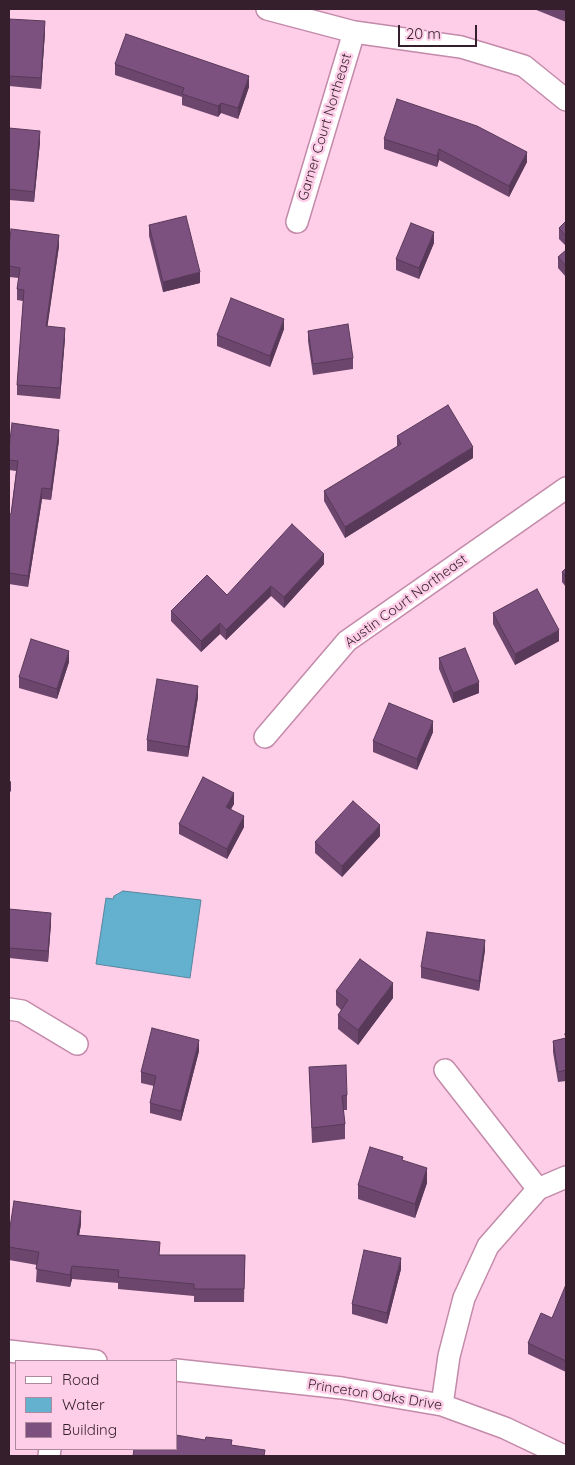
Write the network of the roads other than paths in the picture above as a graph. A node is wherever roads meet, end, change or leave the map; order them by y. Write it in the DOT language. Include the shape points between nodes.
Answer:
graph roads {
  1 [pos="268,9"];
  2 [pos="354,32"];
  3 [pos="566,100"];
  4 [pos="297,222"];
  5 [pos="566,488"];
  6 [pos="265,738"];
  7 [pos="9,1009"];
  8 [pos="77,1044"];
  9 [pos="445,1070"];
  10 [pos="566,1176"];
  11 [pos="538,1189"];
  12 [pos="9,1351"];
  13 [pos="61,1359"];
  14 [pos="78,1360"];
  15 [pos="178,1370"];
  16 [pos="442,1404"];
  17 [pos="564,1456"];
  1 -- 2 [label="street"];
  2 -- 3 [label="street" via="461,47 524,66"];
  2 -- 4 [label="street, Garner Court Northeast"];
  5 -- 6 [label="street, Austin Court Northeast" via="347,641"];
  7 -- 8 [label="street" via="22,1010"];
  9 -- 11 [label="street"];
  10 -- 11 [label="street"];
  11 -- 16 [label="street" via="488,1246 464,1298 448,1356"];
  12 -- 13 [label="street"];
  13 -- 14 [label="street"];
  15 -- 16 [label="street, Princeton Oaks Drive" via="342,1388"];
  16 -- 17 [label="street, Princeton Oaks Drive" via="505,1428"];
}
